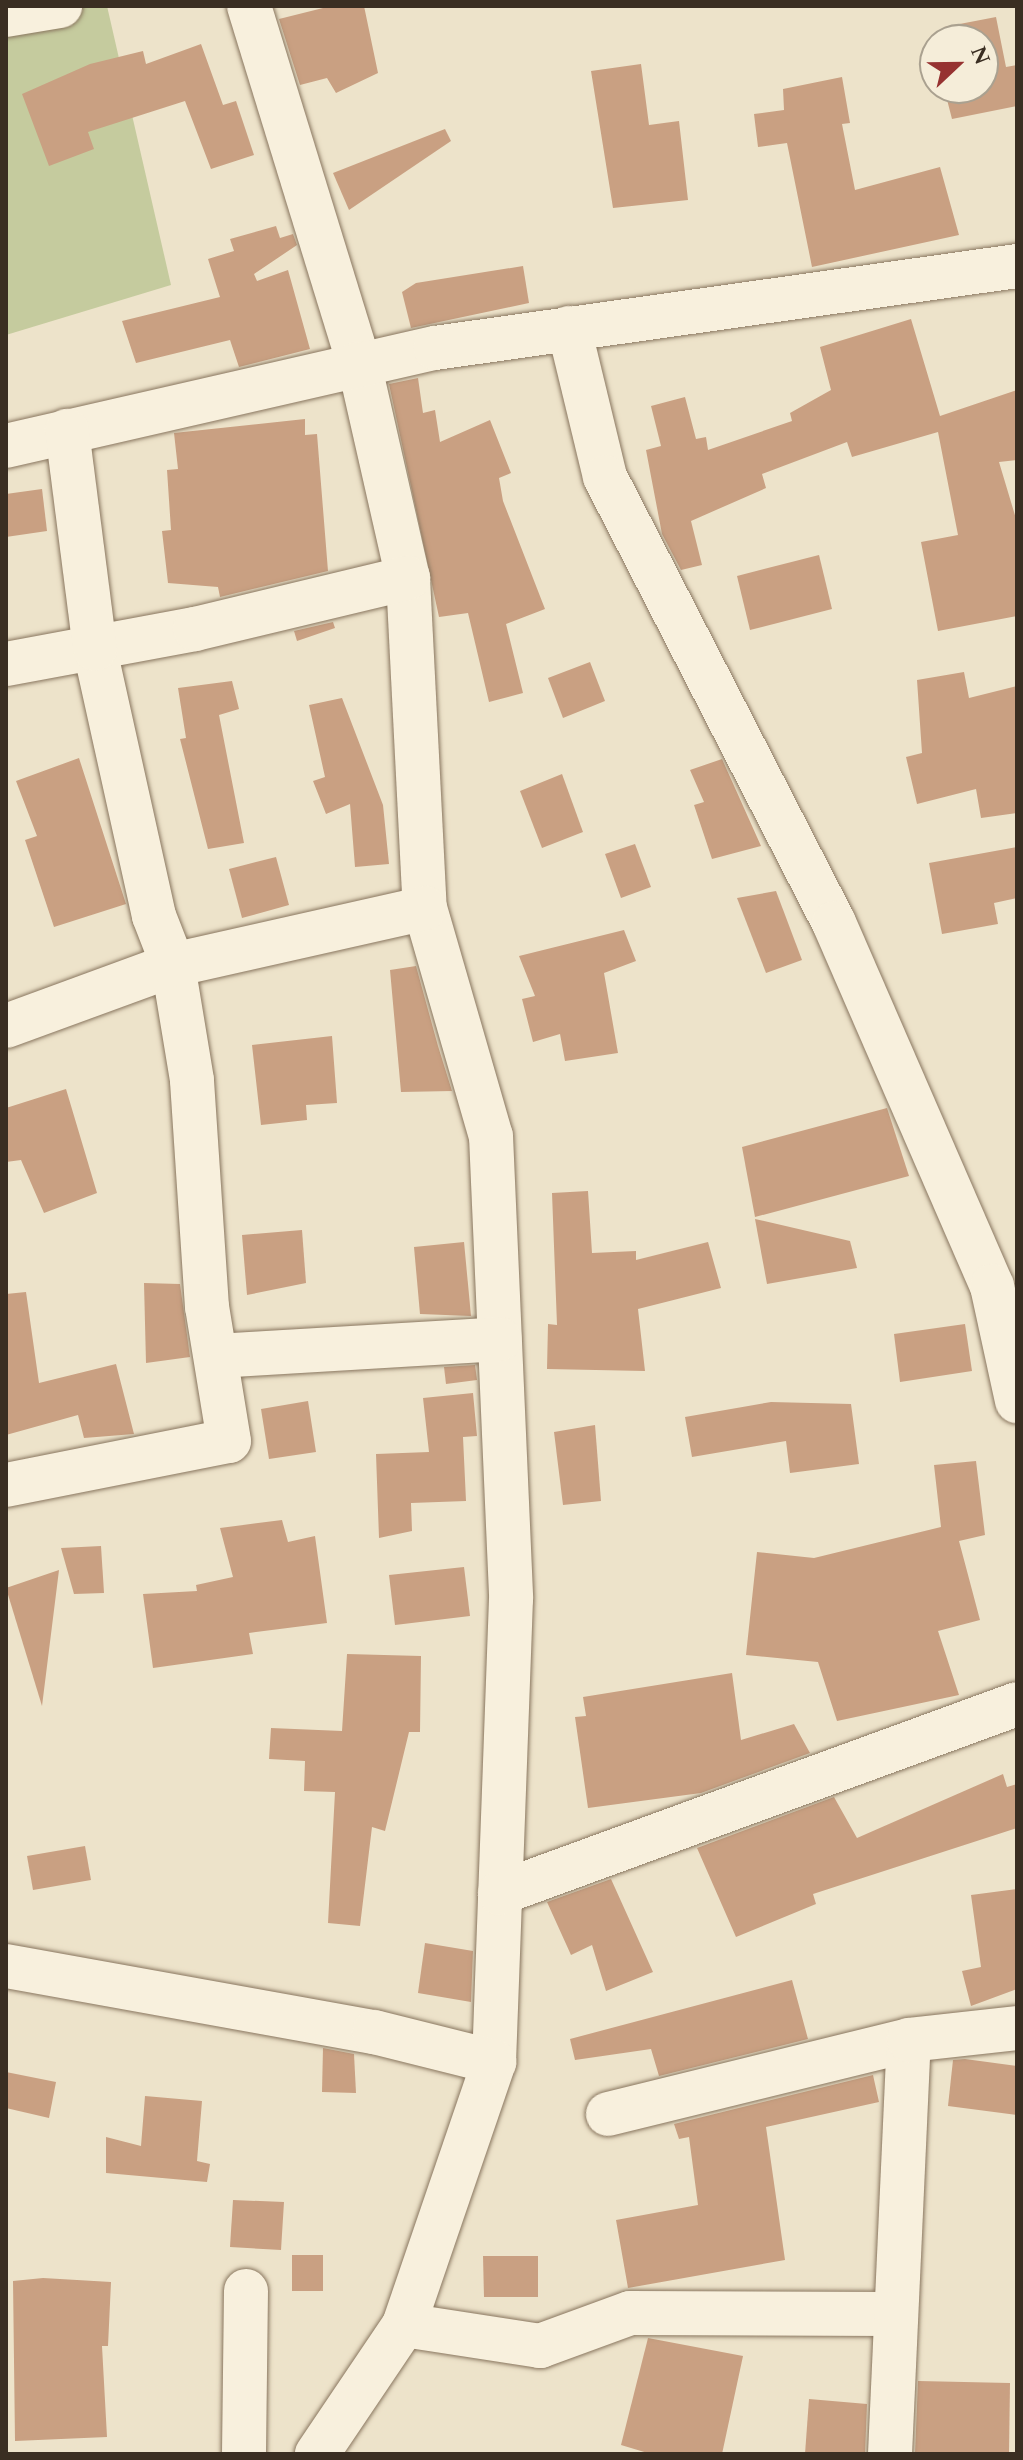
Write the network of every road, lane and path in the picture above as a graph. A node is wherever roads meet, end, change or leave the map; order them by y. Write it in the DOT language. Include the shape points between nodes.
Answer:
graph roads {
  1 [pos="60,6"];
  2 [pos="249,6"];
  3 [pos="10,12"];
  4 [pos="1017,266"];
  5 [pos="569,328"];
  6 [pos="359,363"];
  7 [pos="67,431"];
  8 [pos="6,446"];
  9 [pos="408,578"];
  10 [pos="95,649"];
  11 [pos="6,664"];
  12 [pos="425,908"];
  13 [pos="173,965"];
  14 [pos="6,1026"];
  15 [pos="499,1339"];
  16 [pos="217,1356"];
  17 [pos="1017,1401"];
  18 [pos="6,1485"];
  19 [pos="1017,1704"];
  20 [pos="500,1893"];
  21 [pos="6,1966"];
  22 [pos="1017,2028"];
  23 [pos="909,2040"];
  24 [pos="494,2062"];
  25 [pos="608,2114"];
  26 [pos="246,2291"];
  27 [pos="895,2314"];
  28 [pos="404,2325"];
  29 [pos="244,2454"];
  30 [pos="317,2454"];
  31 [pos="890,2454"];
  1 -- 3 [label="street"];
  2 -- 6 [label="street"];
  4 -- 5 [label="street"];
  5 -- 6 [label="street"];
  5 -- 17 [label="street" via="605,477 834,923 992,1286"];
  6 -- 7 [label="street"];
  6 -- 9 [label="street"];
  7 -- 8 [label="street"];
  7 -- 10 [label="street"];
  9 -- 10 [label="street"];
  9 -- 12 [label="street"];
  10 -- 11 [label="street"];
  10 -- 13 [label="street" via="154,916"];
  12 -- 13 [label="street"];
  12 -- 15 [label="street" via="491,1136"];
  13 -- 14 [label="street"];
  13 -- 16 [label="street" via="192,1080 207,1307"];
  15 -- 16 [label="street"];
  15 -- 20 [label="street" via="511,1599"];
  16 -- 18 [label="street" via="229,1441"];
  19 -- 20 [label="street"];
  20 -- 24 [label="street"];
  21 -- 24 [label="street" via="374,2032"];
  22 -- 23 [label="street"];
  23 -- 25 [label="street"];
  23 -- 27 [label="street"];
  24 -- 28 [label="street"];
  26 -- 29 [label="street"];
  27 -- 28 [label="street" via="630,2313 540,2346"];
  27 -- 31 [label="street"];
  28 -- 30 [label="street"];
}
